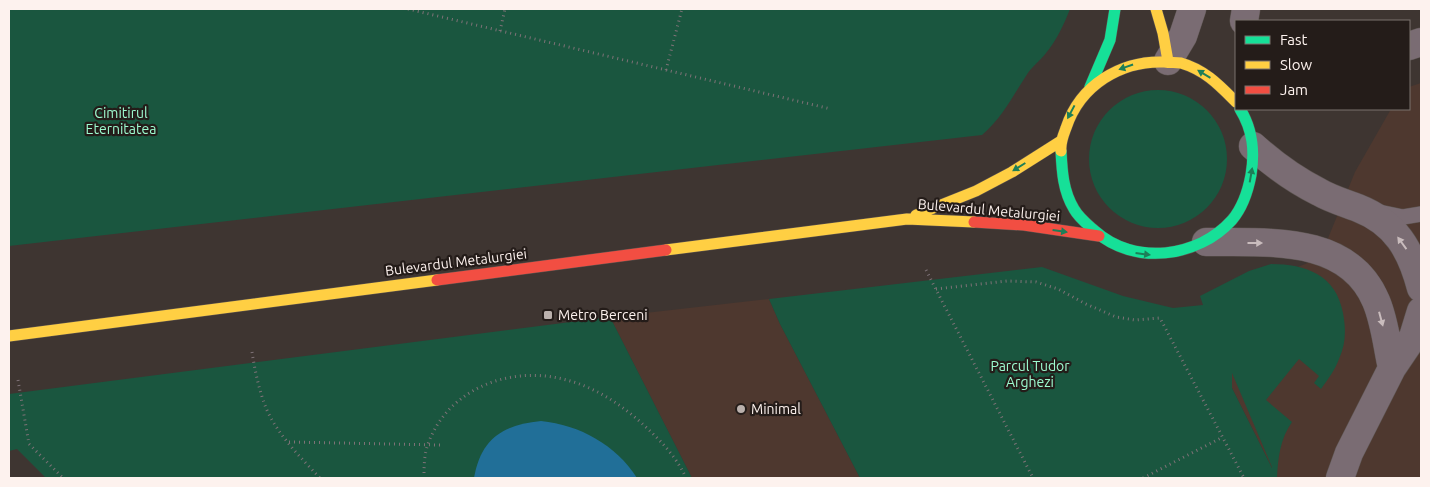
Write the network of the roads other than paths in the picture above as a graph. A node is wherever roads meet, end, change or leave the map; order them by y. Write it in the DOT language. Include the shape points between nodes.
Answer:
graph roads {
  1 [pos="1116,9"];
  2 [pos="1156,9"];
  3 [pos="1192,9"];
  4 [pos="1168,61"];
  5 [pos="1090,87"];
  6 [pos="1235,95"];
  7 [pos="1242,110"];
  8 [pos="1061,141"];
  9 [pos="1253,146"];
  10 [pos="1358,208"];
  11 [pos="1421,214"];
  12 [pos="907,219"];
  13 [pos="1099,236"];
  14 [pos="1206,242"];
  15 [pos="1421,288"];
  16 [pos="1421,311"];
  17 [pos="9,336"];
  18 [pos="1392,368"];
  19 [pos="1340,478"];
  1 -- 5 [label="main road" via="1109,42"];
  2 -- 4 [label="main road"];
  3 -- 4 [label="street" via="1183,36"];
  4 -- 5 [label="main road, one-way" via="1126,66 1107,74"];
  6 -- 4 [label="main road, one-way" via="1200,70"];
  5 -- 8 [label="main road, one-way" via="1076,103"];
  7 -- 9 [label="main road"];
  8 -- 12 [label="main road, Bulevardul Metalurgiei, one-way" via="976,191"];
  8 -- 13 [label="main road" via="1060,168 1066,194 1079,218"];
  9 -- 10 [label="street" via="1273,164 1316,191"];
  14 -- 9 [label="main road, one-way" via="1228,224 1244,202 1252,175"];
  10 -- 11 [label="lane" via="1403,217"];
  15 -- 10 [label="street, one-way" via="1410,254 1401,241 1388,225"];
  12 -- 13 [label="main road, Bulevardul Metalurgiei, one-way" via="1024,225"];
  12 -- 17 [label="main road, Bulevardul Metalurgiei"];
  13 -- 14 [label="main road, one-way" via="1118,248 1140,254 1170,254"];
  14 -- 18 [label="street, one-way" via="1299,246 1345,261 1358,272 1376,301"];
  16 -- 18 [label="street" via="1413,336"];
  18 -- 19 [label="street" via="1349,453"];
}
